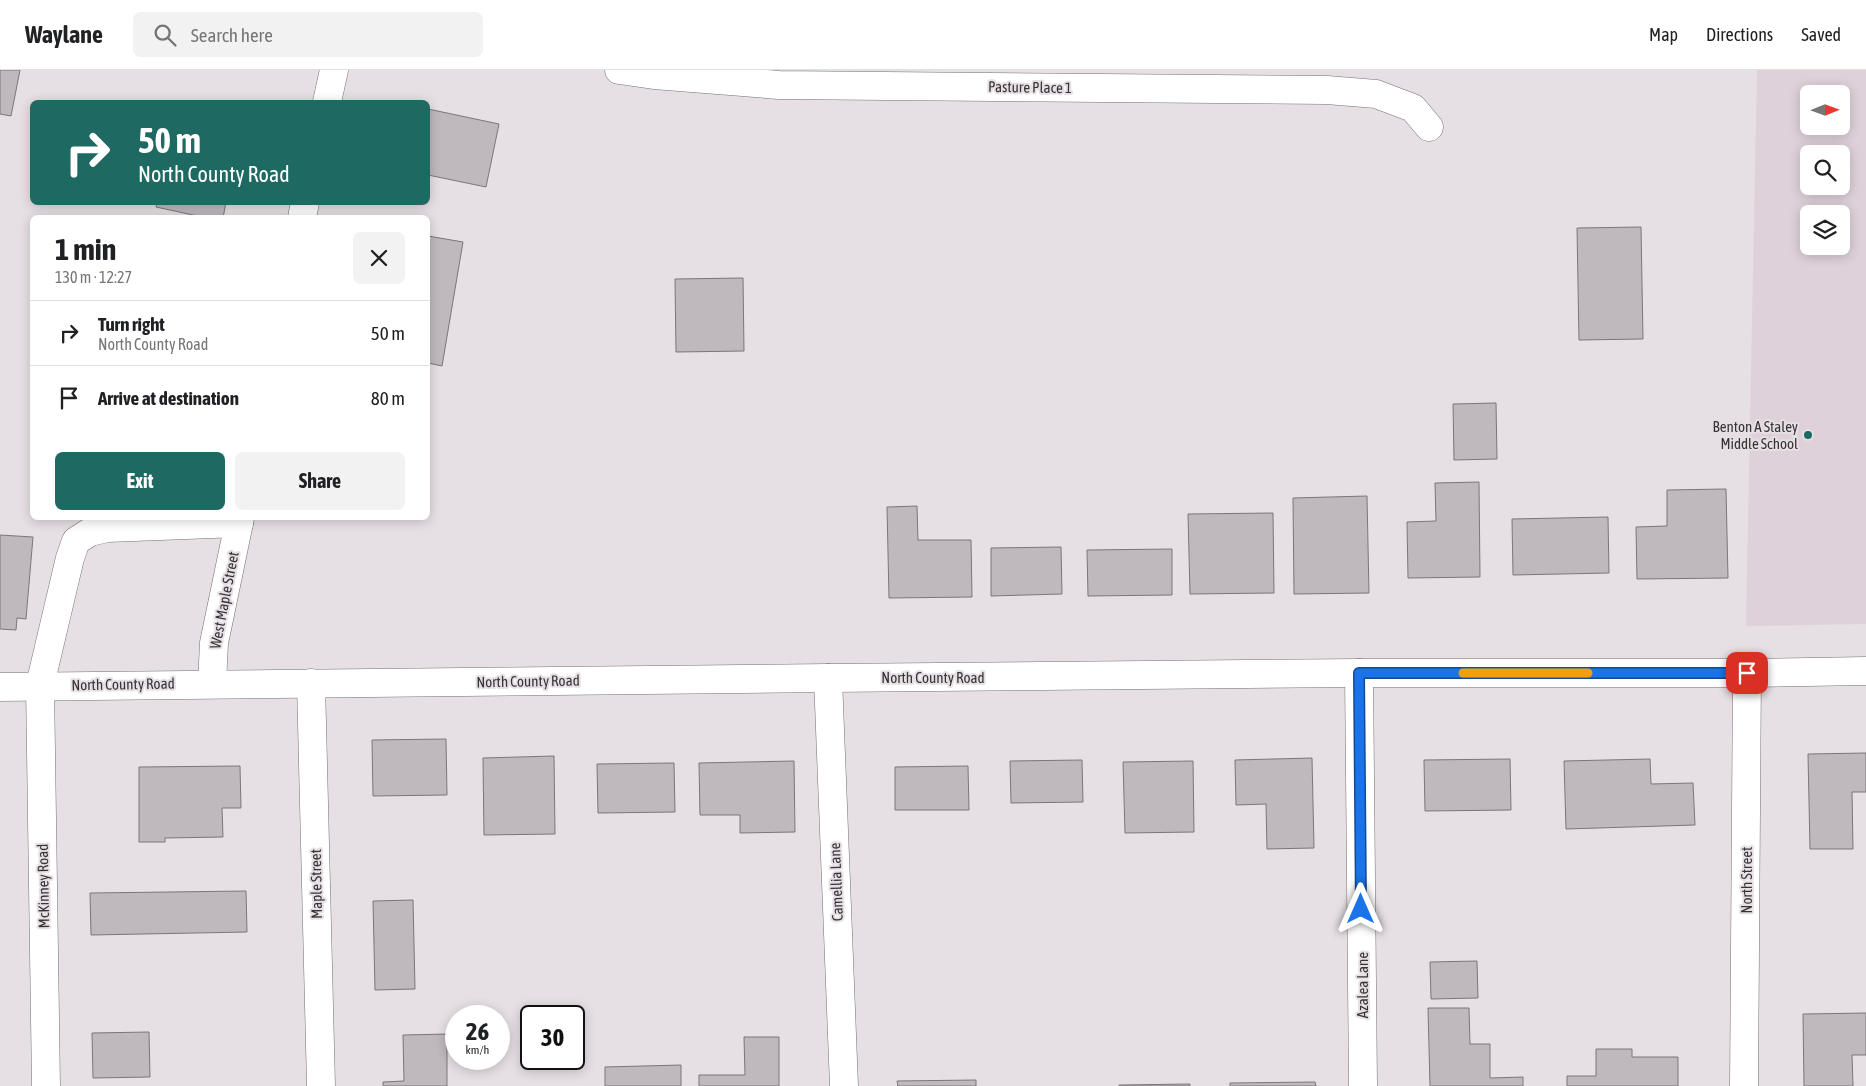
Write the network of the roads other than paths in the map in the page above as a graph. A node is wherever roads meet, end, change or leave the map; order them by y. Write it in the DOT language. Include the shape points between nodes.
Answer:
graph roads {
  1 [pos="334,70"];
  2 [pos="619,70"];
  3 [pos="327,100"];
  4 [pos="1429,127"];
  5 [pos="239,520"];
  6 [pos="1866,671"];
  7 [pos="1359,673"];
  8 [pos="1747,673"];
  9 [pos="828,678"];
  10 [pos="312,683"];
  11 [pos="212,684"];
  12 [pos="40,685"];
  13 [pos="0,687"];
  14 [pos="46,1086"];
  15 [pos="321,1086"];
  16 [pos="844,1086"];
  17 [pos="1363,1086"];
  18 [pos="1744,1086"];
  1 -- 3 [label="street"];
  2 -- 4 [label="street, Pasture Place 1" via="779,85 1328,90 1376,94 1413,108"];
  5 -- 11 [label="street, West Maple Street" via="214,643"];
  5 -- 12 [label="street, McKinney Road" via="107,528 90,532 76,541"];
  6 -- 8 [label="street, North County Road"];
  7 -- 8 [label="street, North County Road"];
  7 -- 9 [label="street, North County Road"];
  7 -- 17 [label="street, Azalea Lane"];
  8 -- 18 [label="street, North Street"];
  9 -- 10 [label="street, North County Road"];
  9 -- 16 [label="street, Camellia Lane"];
  10 -- 11 [label="street, North County Road"];
  10 -- 15 [label="street, Maple Street"];
  11 -- 12 [label="street, North County Road"];
  12 -- 13 [label="street, North County Road"];
  12 -- 14 [label="street, McKinney Road"];
}
